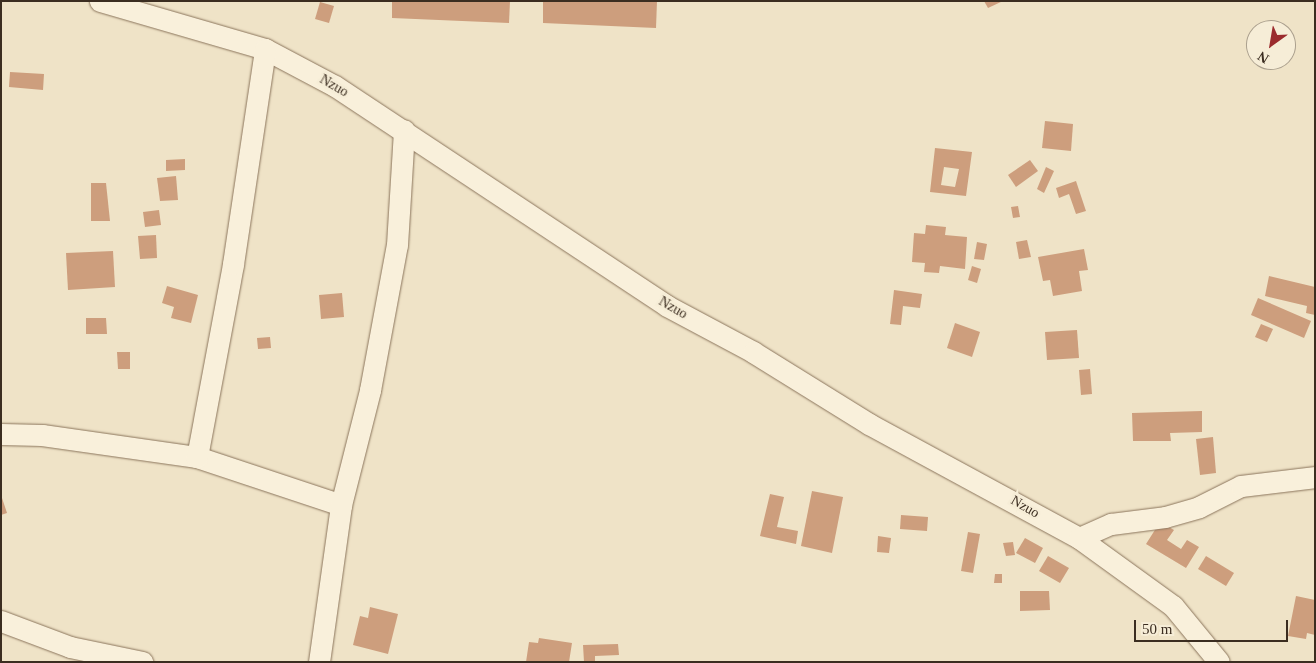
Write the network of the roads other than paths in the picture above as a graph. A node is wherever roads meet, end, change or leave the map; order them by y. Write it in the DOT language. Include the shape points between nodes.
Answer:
graph roads {
  1 [pos="100,1"];
  2 [pos="265,49"];
  3 [pos="404,130"];
  4 [pos="1,434"];
  5 [pos="197,457"];
  6 [pos="1315,477"];
  7 [pos="341,505"];
  8 [pos="1079,538"];
  9 [pos="1,620"];
  10 [pos="142,662"];
  11 [pos="319,662"];
  12 [pos="1219,662"];
  1 -- 2 [label="street, Nzuo"];
  2 -- 3 [label="street, Nzuo"];
  2 -- 5 [label="street" via="233,264"];
  3 -- 7 [label="street" via="397,245 370,390"];
  3 -- 8 [label="street, Nzuo" via="667,306 753,352 869,424"];
  4 -- 5 [label="street" via="42,435"];
  5 -- 7 [label="street"];
  6 -- 8 [label="street" via="1242,486 1199,507 1165,517 1111,524"];
  7 -- 11 [label="street"];
  8 -- 12 [label="street, Nzuo" via="1173,606"];
  9 -- 10 [label="street" via="70,647"];
}
